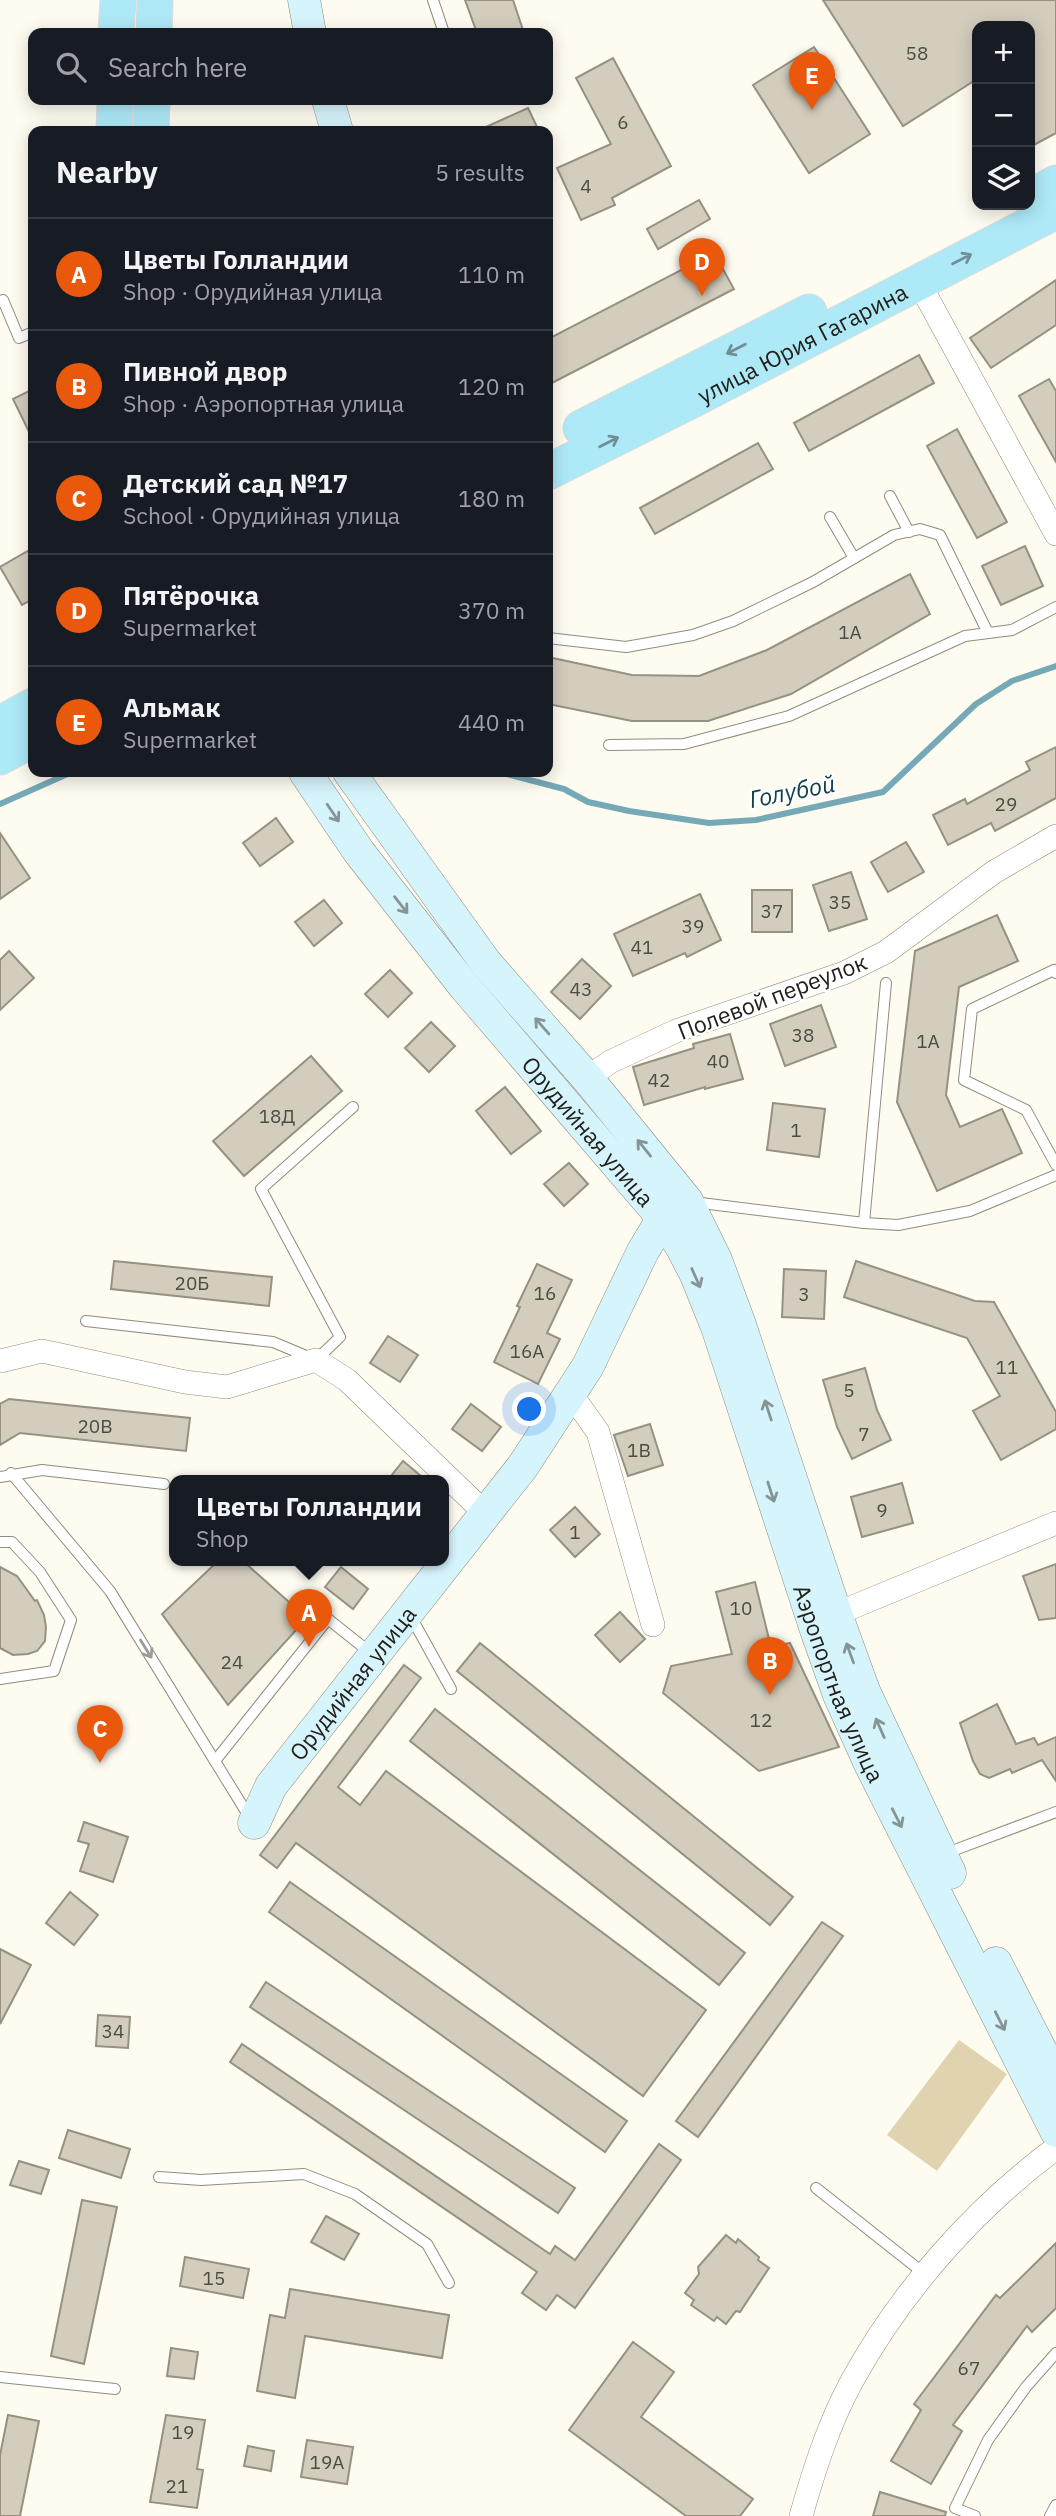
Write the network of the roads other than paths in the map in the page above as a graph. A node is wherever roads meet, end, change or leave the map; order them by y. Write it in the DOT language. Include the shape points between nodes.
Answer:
graph roads {
  1 [pos="118,0"];
  2 [pos="155,0"];
  3 [pos="304,0"];
  4 [pos="433,0"];
  5 [pos="116,28"];
  6 [pos="154,28"];
  7 [pos="309,28"];
  8 [pos="442,28"];
  9 [pos="115,105"];
  10 [pos="152,105"];
  11 [pos="329,105"];
  12 [pos="114,126"];
  13 [pos="151,126"];
  14 [pos="336,126"];
  15 [pos="1056,183"];
  16 [pos="1035,195"];
  17 [pos="1007,210"];
  18 [pos="1056,211"];
  19 [pos="918,281"];
  20 [pos="0,302"];
  21 [pos="28,334"];
  22 [pos="553,443"];
  23 [pos="553,470"];
  24 [pos="890,496"];
  25 [pos="830,517"];
  26 [pos="909,531"];
  27 [pos="1056,534"];
  28 [pos="854,558"];
  29 [pos="1056,607"];
  30 [pos="988,633"];
  31 [pos="553,639"];
  32 [pos="28,709"];
  33 [pos="0,724"];
  34 [pos="28,742"];
  35 [pos="610,746"];
  36 [pos="0,757"];
  37 [pos="308,777"];
  38 [pos="353,777"];
  39 [pos="1056,836"];
  40 [pos="1056,973"];
  41 [pos="886,983"];
  42 [pos="587,1078"];
  43 [pos="353,1107"];
  44 [pos="1056,1165"];
  45 [pos="1056,1175"];
  46 [pos="675,1210"];
  47 [pos="864,1223"];
  48 [pos="86,1321"];
  49 [pos="316,1360"];
  50 [pos="0,1361"];
  51 [pos="571,1394"];
  52 [pos="6,1475"];
  53 [pos="446,1475"];
  54 [pos="449,1478"];
  55 [pos="164,1484"];
  56 [pos="486,1514"];
  57 [pos="1056,1523"];
  58 [pos="0,1542"];
  59 [pos="449,1560"];
  60 [pos="445,1566"];
  61 [pos="408,1612"];
  62 [pos="836,1614"];
  63 [pos="653,1625"];
  64 [pos="374,1655"];
  65 [pos="0,1678"];
  66 [pos="451,1689"];
  67 [pos="215,1761"];
  68 [pos="1056,1812"];
  69 [pos="254,1823"];
  70 [pos="941,1856"];
  71 [pos="1056,2080"];
  72 [pos="1056,2130"];
  73 [pos="1056,2148"];
  74 [pos="159,2176"];
  75 [pos="816,2188"];
  76 [pos="926,2275"];
  77 [pos="449,2283"];
  78 [pos="1056,2353"];
  79 [pos="0,2377"];
  80 [pos="116,2389"];
  81 [pos="1056,2505"];
  82 [pos="954,2512"];
  83 [pos="801,2516"];
  84 [pos="975,2516"];
  85 [pos="1050,2516"];
  1 -- 5 [label="main road"];
  2 -- 6 [label="main road"];
  3 -- 7 [label="main road"];
  4 -- 8 [label="lane"];
  9 -- 12 [label="main road"];
  10 -- 13 [label="main road"];
  11 -- 14 [label="main road"];
  15 -- 16 [label="main road"];
  17 -- 22 [label="main road, улица Юрия Гагарина, one-way"];
  19 -- 18 [label="main road, улица Юрия Гагарина, one-way"];
  23 -- 19 [label="main road, улица Юрия Гагарина, one-way"];
  19 -- 27 [label="street"];
  20 -- 21 [label="lane" via="3,300 19,338"];
  24 -- 26 [label="lane"];
  25 -- 28 [label="lane"];
  26 -- 28 [label="lane"];
  26 -- 30 [label="lane" via="940,534"];
  28 -- 31 [label="lane" via="733,621 693,635 626,647"];
  29 -- 30 [label="lane" via="1012,630"];
  30 -- 35 [label="lane" via="965,636 776,720 684,744"];
  32 -- 33 [label="main road"];
  34 -- 36 [label="main road"];
  37 -- 46 [label="main road, Орудийная улица, one-way" via="359,852 464,986"];
  42 -- 38 [label="main road, Орудийная улица, one-way" via="486,963"];
  39 -- 42 [label="street, Полевой переулок" via="994,872 886,952 844,973 676,1031"];
  40 -- 44 [label="lane" via="1054,970 972,1009 964,1080 1026,1110"];
  41 -- 47 [label="lane"];
  46 -- 42 [label="main road, Орудийная улица, one-way"];
  43 -- 49 [label="lane" via="261,1189 340,1337"];
  45 -- 47 [label="lane" via="970,1211 898,1225"];
  46 -- 47 [label="lane"];
  46 -- 51 [label="main road, Орудийная улица" via="643,1251"];
  62 -- 46 [label="main road, Аэропортная улица, one-way" via="716,1260"];
  46 -- 72 [label="main road, Аэропортная улица, one-way" via="681,1246 717,1327 839,1695"];
  48 -- 49 [label="lane" via="273,1342"];
  49 -- 50 [label="street" via="227,1388 42,1351"];
  49 -- 53 [label="street" via="347,1380"];
  51 -- 56 [label="main road, Орудийная улица"];
  51 -- 63 [label="street" via="598,1432"];
  52 -- 55 [label="lane" via="43,1470"];
  52 -- 67 [label="lane, one-way" via="110,1591"];
  54 -- 56 [label="street"];
  56 -- 59 [label="main road, Орудийная улица"];
  57 -- 62 [label="street"];
  58 -- 65 [label="lane" via="12,1542 40,1572 71,1620 54,1671"];
  60 -- 61 [label="main road, Орудийная улица"];
  61 -- 64 [label="main road, Орудийная улица"];
  61 -- 66 [label="lane"];
  70 -- 62 [label="main road, Аэропортная улица, one-way" via="869,1703"];
  64 -- 67 [label="lane" via="328,1619"];
  64 -- 69 [label="main road, Орудийная улица" via="271,1786"];
  67 -- 69 [label="lane"];
  68 -- 70 [label="lane"];
  70 -- 71 [label="main road, Аэропортная улица"];
  73 -- 76 [label="street" via="961,2231"];
  74 -- 77 [label="lane" via="201,2180 304,2174 355,2194 427,2244"];
  75 -- 76 [label="lane"];
  76 -- 83 [label="street" via="852,2382 822,2450"];
  78 -- 82 [label="lane" via="988,2440"];
  79 -- 80 [label="lane"];
  81 -- 85 [label="lane"];
  82 -- 84 [label="lane"];
}
